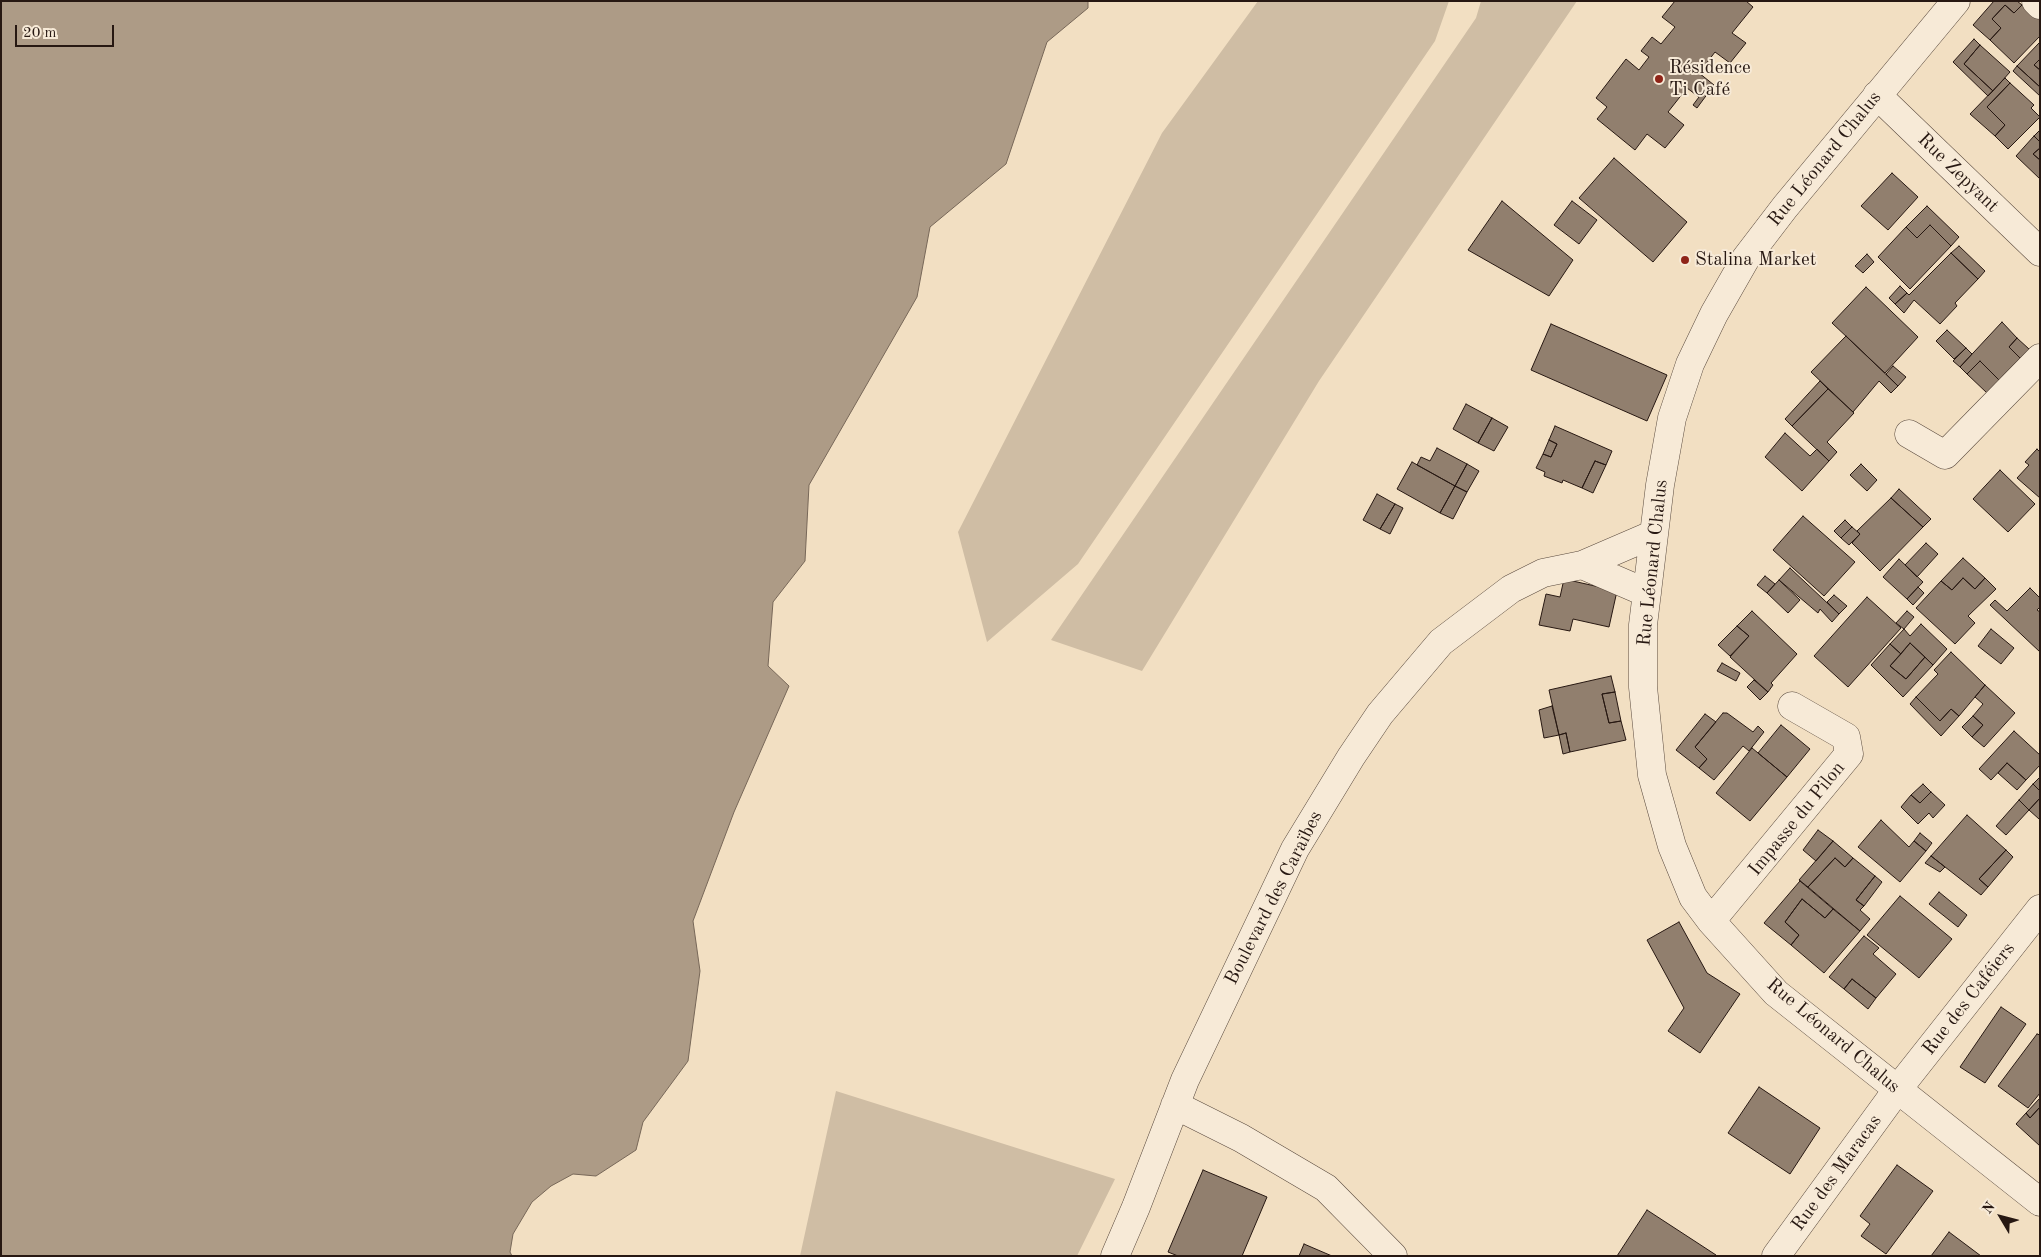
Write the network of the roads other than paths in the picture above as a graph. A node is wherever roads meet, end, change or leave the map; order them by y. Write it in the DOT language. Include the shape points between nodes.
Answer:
graph roads {
  1 [pos="1956,1"];
  2 [pos="2036,1"];
  3 [pos="2040,5"];
  4 [pos="1877,95"];
  5 [pos="2040,252"];
  6 [pos="2040,358"];
  7 [pos="1909,434"];
  8 [pos="1654,534"];
  9 [pos="1582,565"];
  10 [pos="1647,593"];
  11 [pos="1792,706"];
  12 [pos="2040,909"];
  13 [pos="1711,921"];
  14 [pos="1897,1090"];
  15 [pos="1175,1106"];
  16 [pos="2040,1202"];
  17 [pos="1115,1256"];
  18 [pos="1392,1256"];
  19 [pos="1776,1256"];
  1 -- 4 [label="street, Rue Léonard Chalus"];
  2 -- 3 [label="street"];
  4 -- 5 [label="street, Rue Zepyant"];
  4 -- 8 [label="street, Rue Léonard Chalus" via="1746,258 1714,314 1690,364 1672,418"];
  6 -- 7 [label="street" via="1945,455"];
  8 -- 9 [label="street, Boulevard des Caraïbes"];
  8 -- 10 [label="street, Rue Léonard Chalus"];
  9 -- 10 [label="street"];
  9 -- 15 [label="street, Boulevard des Caraïbes" via="1543,573 1511,589 1471,618 1441,642 1380,714 1295,849 1184,1080"];
  10 -- 13 [label="street, Rue Léonard Chalus" via="1643,625 1643,688 1652,775 1685,879"];
  11 -- 13 [label="street, Impasse du Pilon" via="1846,737 1849,754"];
  12 -- 14 [label="street, Rue des Caféiers"];
  13 -- 14 [label="street, Rue Léonard Chalus" via="1776,993"];
  14 -- 16 [label="street, Rue Léonard Chalus"];
  14 -- 19 [label="street, Rue des Maracas"];
  15 -- 17 [label="street, Boulevard des Caraïbes"];
  15 -- 18 [label="street" via="1241,1138 1326,1188"];
}
